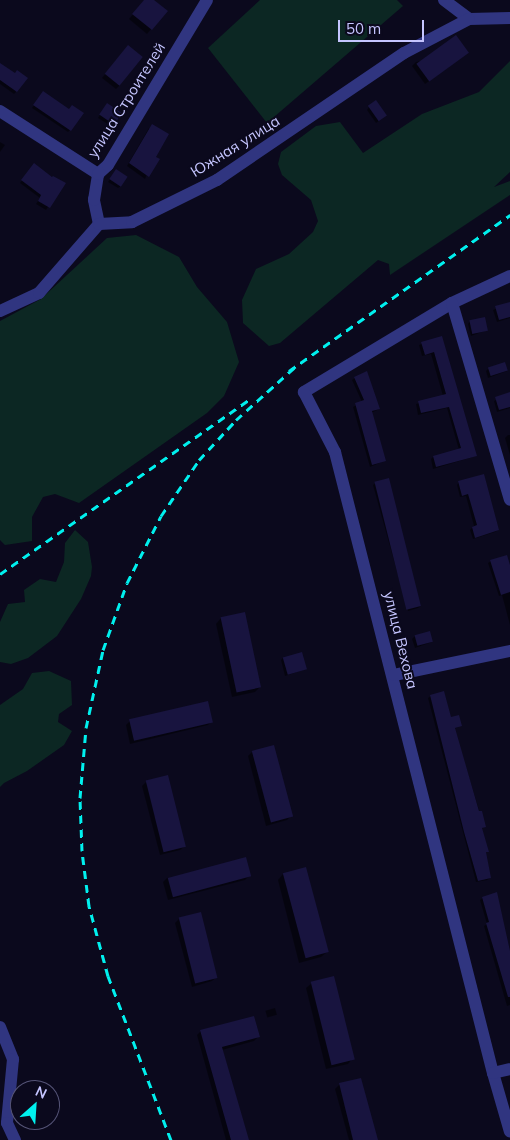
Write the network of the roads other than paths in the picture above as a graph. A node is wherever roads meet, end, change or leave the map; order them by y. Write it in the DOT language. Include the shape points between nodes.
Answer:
graph roads {
  1 [pos="207,0"];
  2 [pos="444,0"];
  3 [pos="510,18"];
  4 [pos="468,19"];
  5 [pos="0,111"];
  6 [pos="98,174"];
  7 [pos="99,224"];
  8 [pos="510,276"];
  9 [pos="452,303"];
  10 [pos="0,311"];
  11 [pos="505,464"];
  12 [pos="510,500"];
  13 [pos="510,651"];
  14 [pos="394,675"];
  15 [pos="0,1027"];
  16 [pos="510,1069"];
  17 [pos="493,1073"];
  18 [pos="510,1132"];
  19 [pos="14,1140"];
  1 -- 6 [label="street, улица Строителей" via="108,164"];
  2 -- 4 [label="street"];
  3 -- 4 [label="street"];
  4 -- 7 [label="street, Южная улица" via="404,53 217,180 132,222"];
  5 -- 6 [label="street"];
  6 -- 7 [label="street, улица Строителей" via="94,200"];
  7 -- 10 [label="street" via="40,292"];
  8 -- 9 [label="street, улица Вехова"];
  9 -- 11 [label="street"];
  9 -- 14 [label="street, улица Вехова" via="304,392 336,452"];
  11 -- 12 [label="street"];
  13 -- 14 [label="street"];
  14 -- 17 [label="street, улица Вехова"];
  15 -- 19 [label="street" via="12,1059 7,1123"];
  16 -- 17 [label="street"];
  17 -- 18 [label="street, улица Вехова"];
}
